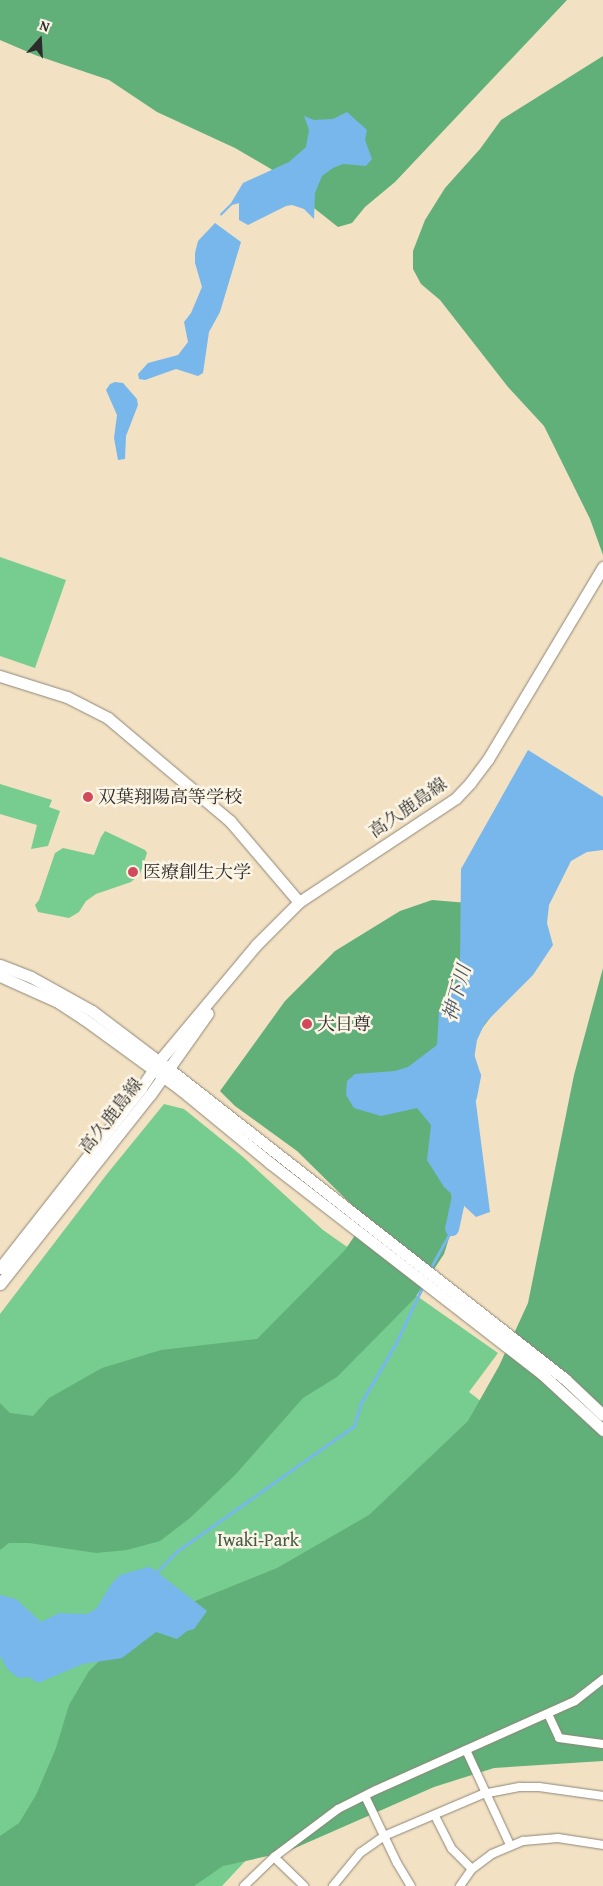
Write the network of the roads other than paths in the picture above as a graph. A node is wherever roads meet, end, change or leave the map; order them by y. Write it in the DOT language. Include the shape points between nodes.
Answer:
graph roads {
  1 [pos="603,567"];
  2 [pos="0,676"];
  3 [pos="299,902"];
  4 [pos="240,964"];
  5 [pos="0,965"];
  6 [pos="0,976"];
  7 [pos="156,1066"];
  8 [pos="166,1073"];
  9 [pos="0,1268"];
  10 [pos="0,1284"];
  11 [pos="603,1415"];
  12 [pos="603,1430"];
  13 [pos="603,1679"];
  14 [pos="548,1714"];
  15 [pos="603,1744"];
  16 [pos="466,1750"];
  17 [pos="486,1793"];
  18 [pos="364,1796"];
  19 [pos="603,1796"];
  20 [pos="435,1816"];
  21 [pos="384,1836"];
  22 [pos="510,1845"];
  23 [pos="603,1845"];
  24 [pos="274,1857"];
  25 [pos="472,1869"];
  26 [pos="244,1886"];
  27 [pos="304,1886"];
  28 [pos="333,1886"];
  29 [pos="411,1886"];
  30 [pos="460,1886"];
  1 -- 3 [label="street, 高久鹿島線" via="488,759 470,783 456,798"];
  2 -- 3 [label="street" via="67,697 108,718 230,821"];
  3 -- 4 [label="street, 高久鹿島線"];
  4 -- 7 [label="street, 高久鹿島線"];
  4 -- 8 [label="street, 高久鹿島線" via="237,974"];
  5 -- 7 [label="street" via="31,977 92,1011"];
  6 -- 7 [label="street" via="56,1001"];
  7 -- 8 [label="street"];
  7 -- 9 [label="street, 高久鹿島線"];
  8 -- 10 [label="street, 高久鹿島線"];
  8 -- 11 [label="street" via="565,1379"];
  8 -- 12 [label="street" via="542,1374"];
  13 -- 14 [label="street" via="575,1701"];
  14 -- 15 [label="street" via="559,1738"];
  14 -- 16 [label="street"];
  16 -- 17 [label="street"];
  16 -- 18 [label="street"];
  17 -- 19 [label="street" via="539,1787"];
  17 -- 20 [label="street"];
  17 -- 22 [label="street"];
  18 -- 21 [label="street"];
  18 -- 24 [label="street" via="338,1809"];
  20 -- 21 [label="street"];
  20 -- 25 [label="street" via="452,1849"];
  21 -- 28 [label="street" via="360,1853"];
  21 -- 29 [label="street"];
  22 -- 23 [label="street" via="539,1838"];
  22 -- 25 [label="street"];
  24 -- 26 [label="street"];
  24 -- 27 [label="street"];
  25 -- 30 [label="street"];
}
